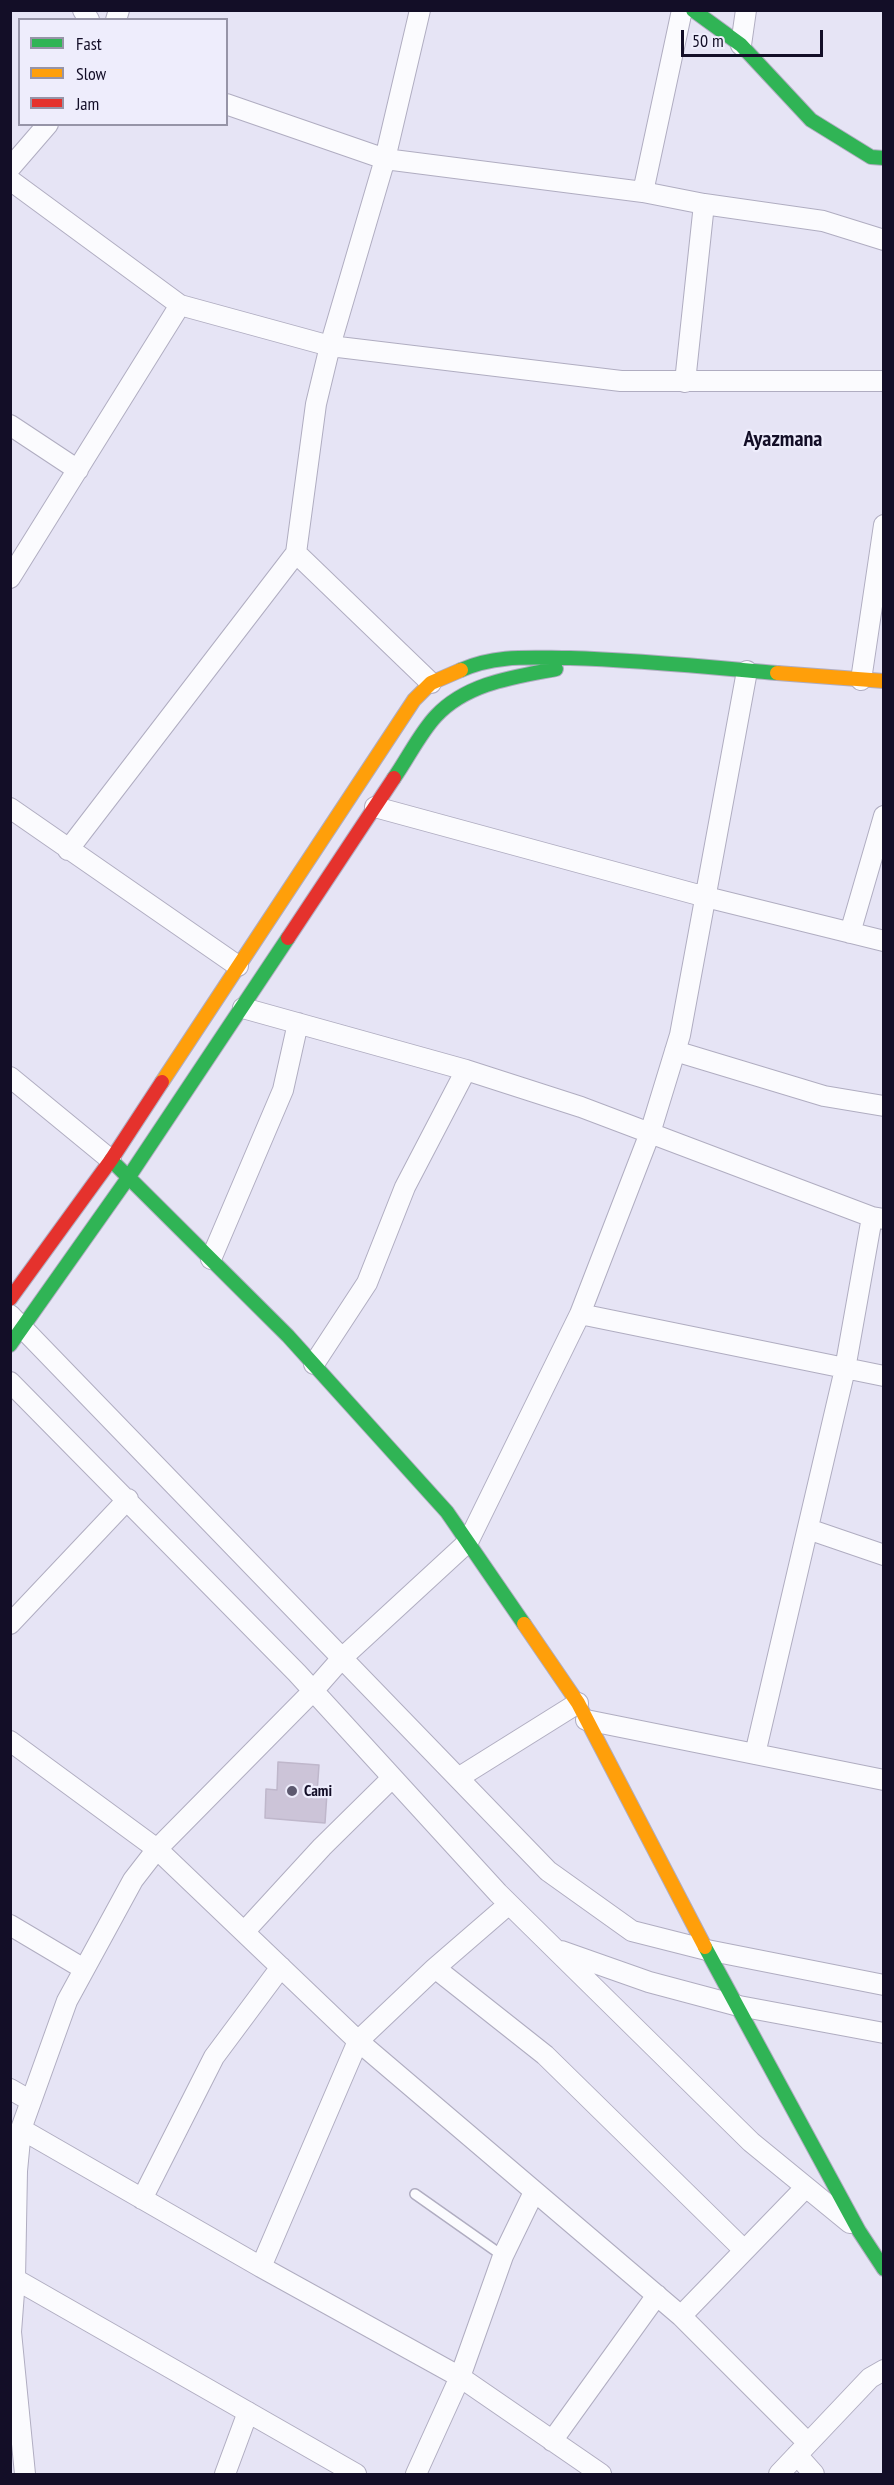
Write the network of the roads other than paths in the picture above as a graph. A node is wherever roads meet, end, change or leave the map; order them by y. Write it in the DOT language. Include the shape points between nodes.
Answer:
graph roads {
  1 [pos="420,10"];
  2 [pos="682,10"];
  3 [pos="693,10"];
  4 [pos="746,10"];
  5 [pos="741,45"];
  6 [pos="228,105"];
  7 [pos="46,126"];
  8 [pos="884,158"];
  9 [pos="385,159"];
  10 [pos="10,168"];
  11 [pos="10,180"];
  12 [pos="643,192"];
  13 [pos="704,204"];
  14 [pos="884,240"];
  15 [pos="180,305"];
  16 [pos="330,346"];
  17 [pos="884,381"];
  18 [pos="685,382"];
  19 [pos="10,425"];
  20 [pos="78,470"];
  21 [pos="884,525"];
  22 [pos="296,553"];
  23 [pos="10,578"];
  24 [pos="601,659"];
  25 [pos="747,671"];
  26 [pos="861,680"];
  27 [pos="884,681"];
  28 [pos="431,683"];
  29 [pos="375,807"];
  30 [pos="10,808"];
  31 [pos="884,816"];
  32 [pos="69,850"];
  33 [pos="706,897"];
  34 [pos="850,933"];
  35 [pos="884,941"];
  36 [pos="238,966"];
  37 [pos="221,993"];
  38 [pos="243,1008"];
  39 [pos="298,1023"];
  40 [pos="675,1051"];
  41 [pos="466,1070"];
  42 [pos="10,1077"];
  43 [pos="884,1106"];
  44 [pos="650,1134"];
  45 [pos="111,1160"];
  46 [pos="128,1178"];
  47 [pos="878,1218"];
  48 [pos="211,1259"];
  49 [pos="10,1299"];
  50 [pos="580,1314"];
  51 [pos="17,1322"];
  52 [pos="10,1345"];
  53 [pos="314,1364"];
  54 [pos="845,1369"];
  55 [pos="884,1376"];
  56 [pos="10,1382"];
  57 [pos="128,1499"];
  58 [pos="808,1529"];
  59 [pos="468,1542"];
  60 [pos="884,1555"];
  61 [pos="10,1624"];
  62 [pos="342,1658"];
  63 [pos="313,1692"];
  64 [pos="582,1712"];
  65 [pos="10,1741"];
  66 [pos="754,1754"];
  67 [pos="392,1778"];
  68 [pos="458,1778"];
  69 [pos="884,1780"];
  70 [pos="157,1849"];
  71 [pos="508,1904"];
  72 [pos="10,1925"];
  73 [pos="244,1932"];
  74 [pos="554,1949"];
  75 [pos="706,1950"];
  76 [pos="281,1967"];
  77 [pos="435,1968"];
  78 [pos="84,1969"];
  79 [pos="884,1985"];
  80 [pos="739,2006"];
  81 [pos="884,2033"];
  82 [pos="358,2041"];
  83 [pos="10,2089"];
  84 [pos="31,2101"];
  85 [pos="21,2129"];
  86 [pos="806,2187"];
  87 [pos="534,2192"];
  88 [pos="414,2194"];
  89 [pos="142,2199"];
  90 [pos="859,2231"];
  91 [pos="744,2250"];
  92 [pos="503,2256"];
  93 [pos="261,2267"];
  94 [pos="884,2269"];
  95 [pos="15,2279"];
  96 [pos="657,2295"];
  97 [pos="681,2316"];
  98 [pos="884,2370"];
  99 [pos="460,2377"];
  100 [pos="248,2412"];
  101 [pos="14,2417"];
  102 [pos="552,2441"];
  103 [pos="803,2449"];
  104 [pos="25,2475"];
  105 [pos="225,2475"];
  106 [pos="356,2475"];
  107 [pos="416,2475"];
  108 [pos="601,2475"];
  109 [pos="779,2475"];
  110 [pos="814,2475"];
  1 -- 9 [label="street"];
  2 -- 12 [label="street"];
  3 -- 5 [label="main road"];
  4 -- 5 [label="street"];
  5 -- 8 [label="main road" via="811,120 871,158"];
  6 -- 9 [label="street"];
  7 -- 10 [label="street"];
  9 -- 12 [label="street"];
  9 -- 16 [label="street"];
  11 -- 15 [label="street"];
  12 -- 13 [label="street"];
  13 -- 14 [label="street" via="823,221"];
  13 -- 18 [label="street"];
  15 -- 16 [label="street"];
  15 -- 20 [label="street"];
  16 -- 18 [label="street" via="621,381"];
  16 -- 22 [label="street" via="316,404"];
  17 -- 18 [label="street"];
  19 -- 20 [label="street"];
  20 -- 23 [label="street"];
  21 -- 26 [label="street"];
  22 -- 28 [label="street"];
  22 -- 32 [label="street"];
  24 -- 25 [label="main road"];
  24 -- 28 [label="main road" via="507,657 481,661"];
  24 -- 29 [label="main road" via="487,683 451,700 435,717"];
  25 -- 26 [label="main road"];
  25 -- 33 [label="street"];
  26 -- 27 [label="main road"];
  28 -- 36 [label="main road" via="414,700"];
  29 -- 33 [label="street"];
  29 -- 38 [label="main road"];
  30 -- 32 [label="street"];
  31 -- 34 [label="street"];
  32 -- 36 [label="street"];
  33 -- 34 [label="street"];
  33 -- 40 [label="street"];
  34 -- 35 [label="street"];
  36 -- 37 [label="main road"];
  37 -- 38 [label="main road"];
  37 -- 45 [label="main road"];
  38 -- 39 [label="street"];
  38 -- 46 [label="main road"];
  39 -- 41 [label="street"];
  39 -- 48 [label="street" via="283,1089"];
  40 -- 43 [label="street" via="824,1096"];
  40 -- 44 [label="street"];
  41 -- 44 [label="street"];
  41 -- 53 [label="street" via="405,1187 367,1283"];
  42 -- 45 [label="street"];
  44 -- 47 [label="street"];
  44 -- 50 [label="street"];
  45 -- 46 [label="main road"];
  45 -- 49 [label="main road"];
  46 -- 48 [label="main road"];
  46 -- 51 [label="main road"];
  47 -- 54 [label="street"];
  48 -- 53 [label="main road"];
  50 -- 54 [label="street"];
  50 -- 59 [label="street"];
  51 -- 52 [label="main road"];
  51 -- 62 [label="street"];
  53 -- 59 [label="main road" via="447,1512"];
  54 -- 55 [label="street"];
  54 -- 58 [label="street"];
  56 -- 57 [label="street"];
  57 -- 61 [label="street"];
  57 -- 63 [label="street"];
  58 -- 60 [label="street"];
  58 -- 66 [label="street"];
  59 -- 62 [label="street"];
  59 -- 64 [label="main road"];
  62 -- 63 [label="street"];
  62 -- 68 [label="street"];
  63 -- 67 [label="street"];
  63 -- 70 [label="street"];
  64 -- 66 [label="street"];
  64 -- 68 [label="street"];
  64 -- 75 [label="main road"];
  65 -- 70 [label="street"];
  66 -- 69 [label="street"];
  67 -- 71 [label="street"];
  67 -- 73 [label="street"];
  68 -- 75 [label="street" via="548,1870 632,1931"];
  70 -- 73 [label="street"];
  70 -- 78 [label="street" via="134,1880"];
  71 -- 74 [label="street"];
  71 -- 77 [label="street"];
  72 -- 78 [label="street"];
  73 -- 76 [label="street"];
  74 -- 80 [label="street" via="649,1982"];
  74 -- 86 [label="street" via="751,2142"];
  75 -- 79 [label="street"];
  75 -- 80 [label="main road"];
  76 -- 82 [label="street"];
  76 -- 89 [label="street" via="214,2057"];
  77 -- 82 [label="street"];
  77 -- 91 [label="street" via="545,2055"];
  78 -- 84 [label="street" via="67,2001"];
  80 -- 81 [label="street"];
  80 -- 90 [label="main road"];
  82 -- 87 [label="street"];
  82 -- 93 [label="street"];
  83 -- 84 [label="street"];
  84 -- 85 [label="street"];
  85 -- 89 [label="street"];
  85 -- 95 [label="street" via="16,2171"];
  86 -- 90 [label="street"];
  86 -- 91 [label="street"];
  87 -- 92 [label="street"];
  87 -- 96 [label="street"];
  88 -- 92 [label="lane"];
  89 -- 93 [label="street"];
  90 -- 94 [label="main road"];
  91 -- 97 [label="street"];
  92 -- 99 [label="street"];
  93 -- 99 [label="street"];
  95 -- 100 [label="street"];
  95 -- 101 [label="street" via="11,2332"];
  96 -- 97 [label="street"];
  96 -- 102 [label="street"];
  97 -- 103 [label="street"];
  98 -- 103 [label="street" via="870,2378"];
  99 -- 102 [label="street"];
  99 -- 107 [label="street"];
  100 -- 105 [label="street"];
  100 -- 106 [label="street"];
  101 -- 104 [label="street"];
  102 -- 108 [label="street"];
  103 -- 109 [label="street"];
  103 -- 110 [label="street"];
}
